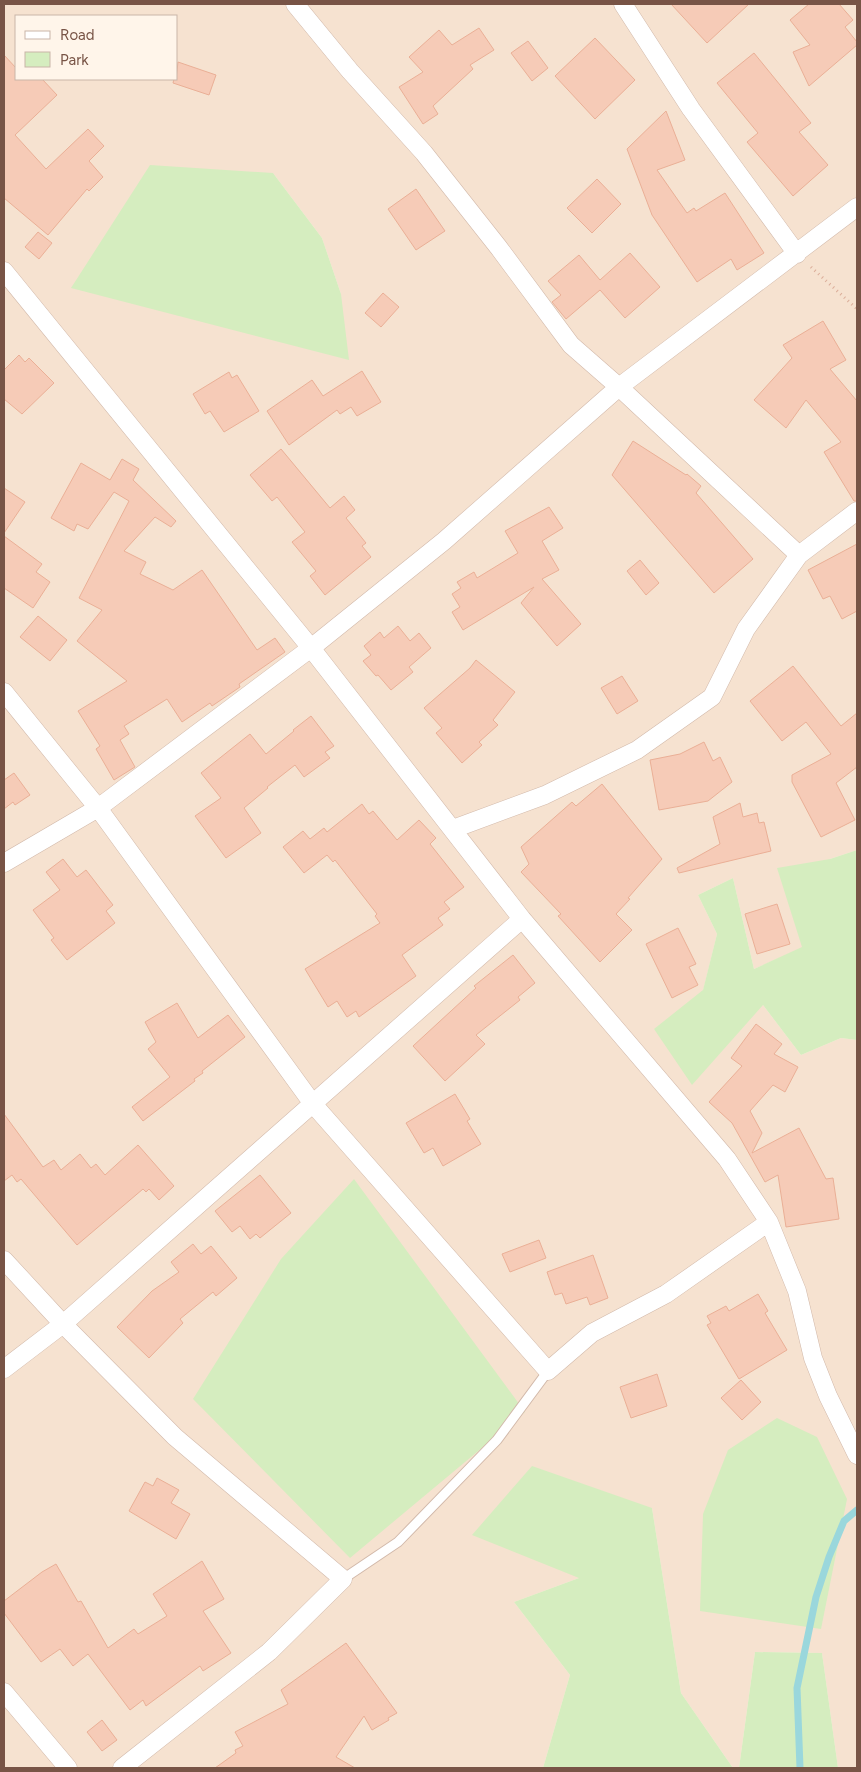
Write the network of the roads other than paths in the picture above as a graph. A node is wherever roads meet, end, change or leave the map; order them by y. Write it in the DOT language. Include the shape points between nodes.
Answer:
graph roads {
  1 [pos="295,4"];
  2 [pos="624,4"];
  3 [pos="857,207"];
  4 [pos="797,254"];
  5 [pos="4,271"];
  6 [pos="619,387"];
  7 [pos="857,511"];
  8 [pos="799,555"];
  9 [pos="310,648"];
  10 [pos="4,692"];
  11 [pos="98,808"];
  12 [pos="453,829"];
  13 [pos="4,863"];
  14 [pos="522,918"];
  15 [pos="313,1104"];
  16 [pos="769,1222"];
  17 [pos="4,1260"];
  18 [pos="63,1324"];
  19 [pos="4,1369"];
  20 [pos="548,1371"];
  21 [pos="857,1455"];
  22 [pos="343,1579"];
  23 [pos="4,1692"];
  24 [pos="68,1768"];
  25 [pos="122,1768"];
  1 -- 6 [label="street" via="424,153 571,345"];
  2 -- 4 [label="street" via="691,109"];
  3 -- 4 [label="street"];
  4 -- 6 [label="street"];
  5 -- 9 [label="street"];
  6 -- 8 [label="street"];
  6 -- 9 [label="street" via="444,541"];
  7 -- 8 [label="street"];
  8 -- 12 [label="street" via="746,629 712,697 637,750 545,795"];
  9 -- 11 [label="street"];
  9 -- 12 [label="street"];
  10 -- 11 [label="street"];
  11 -- 13 [label="street"];
  11 -- 15 [label="street"];
  12 -- 14 [label="street"];
  14 -- 15 [label="street"];
  14 -- 16 [label="street" via="727,1159"];
  15 -- 18 [label="street"];
  15 -- 20 [label="street"];
  16 -- 20 [label="street" via="666,1294 592,1333"];
  16 -- 21 [label="street" via="797,1291 813,1358"];
  17 -- 18 [label="street"];
  18 -- 19 [label="street"];
  18 -- 22 [label="street" via="175,1436"];
  20 -- 22 [label="lane" via="497,1440 404,1536"];
  22 -- 25 [label="street" via="269,1652"];
  23 -- 24 [label="street"];
}
